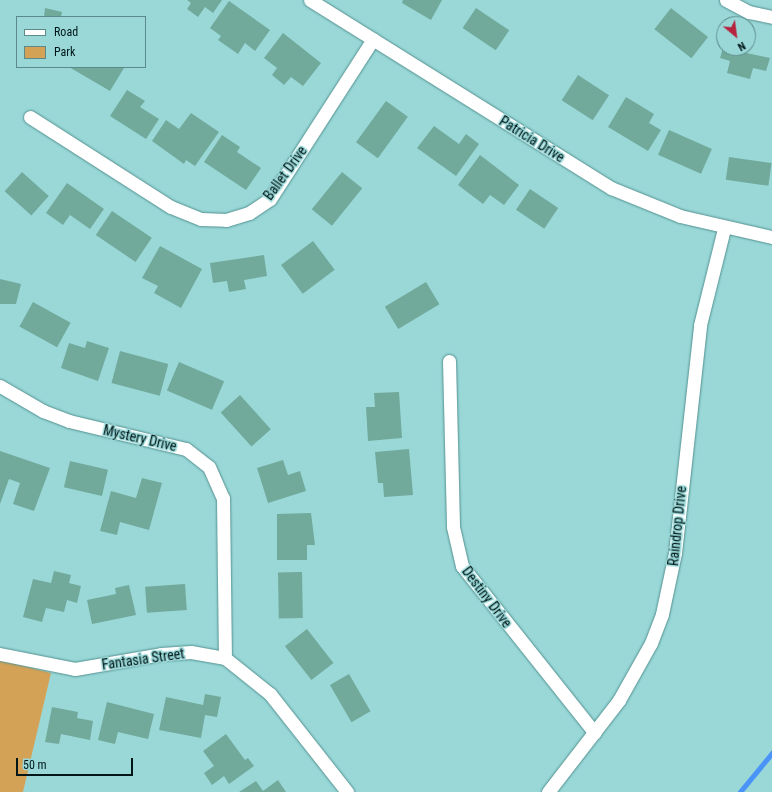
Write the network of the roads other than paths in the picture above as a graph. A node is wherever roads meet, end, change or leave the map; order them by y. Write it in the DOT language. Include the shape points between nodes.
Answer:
graph roads {
  1 [pos="310,0"];
  2 [pos="726,0"];
  3 [pos="772,17"];
  4 [pos="373,39"];
  5 [pos="30,117"];
  6 [pos="724,228"];
  7 [pos="772,237"];
  8 [pos="450,361"];
  9 [pos="0,386"];
  10 [pos="0,654"];
  11 [pos="225,658"];
  12 [pos="595,734"];
  13 [pos="347,792"];
  14 [pos="548,792"];
  1 -- 4 [label="street, Patricia Drive"];
  2 -- 3 [label="street" via="749,12"];
  4 -- 5 [label="street, Ballet Drive" via="270,199 249,213 226,220 201,220 171,207"];
  4 -- 6 [label="street, Patricia Drive" via="611,188 680,216"];
  6 -- 7 [label="street, Patricia Drive"];
  6 -- 12 [label="street, Raindrop Drive" via="694,362 670,584 651,643 619,700"];
  8 -- 12 [label="street, Destiny Drive" via="453,527 462,566"];
  9 -- 11 [label="street, Mystery Drive" via="42,412 186,449 209,467 223,498"];
  10 -- 11 [label="street, Fantasia Street" via="75,669 161,654 191,652"];
  11 -- 13 [label="street, Fantasia Street" via="270,694"];
  12 -- 14 [label="street, Raindrop Drive"];
}
